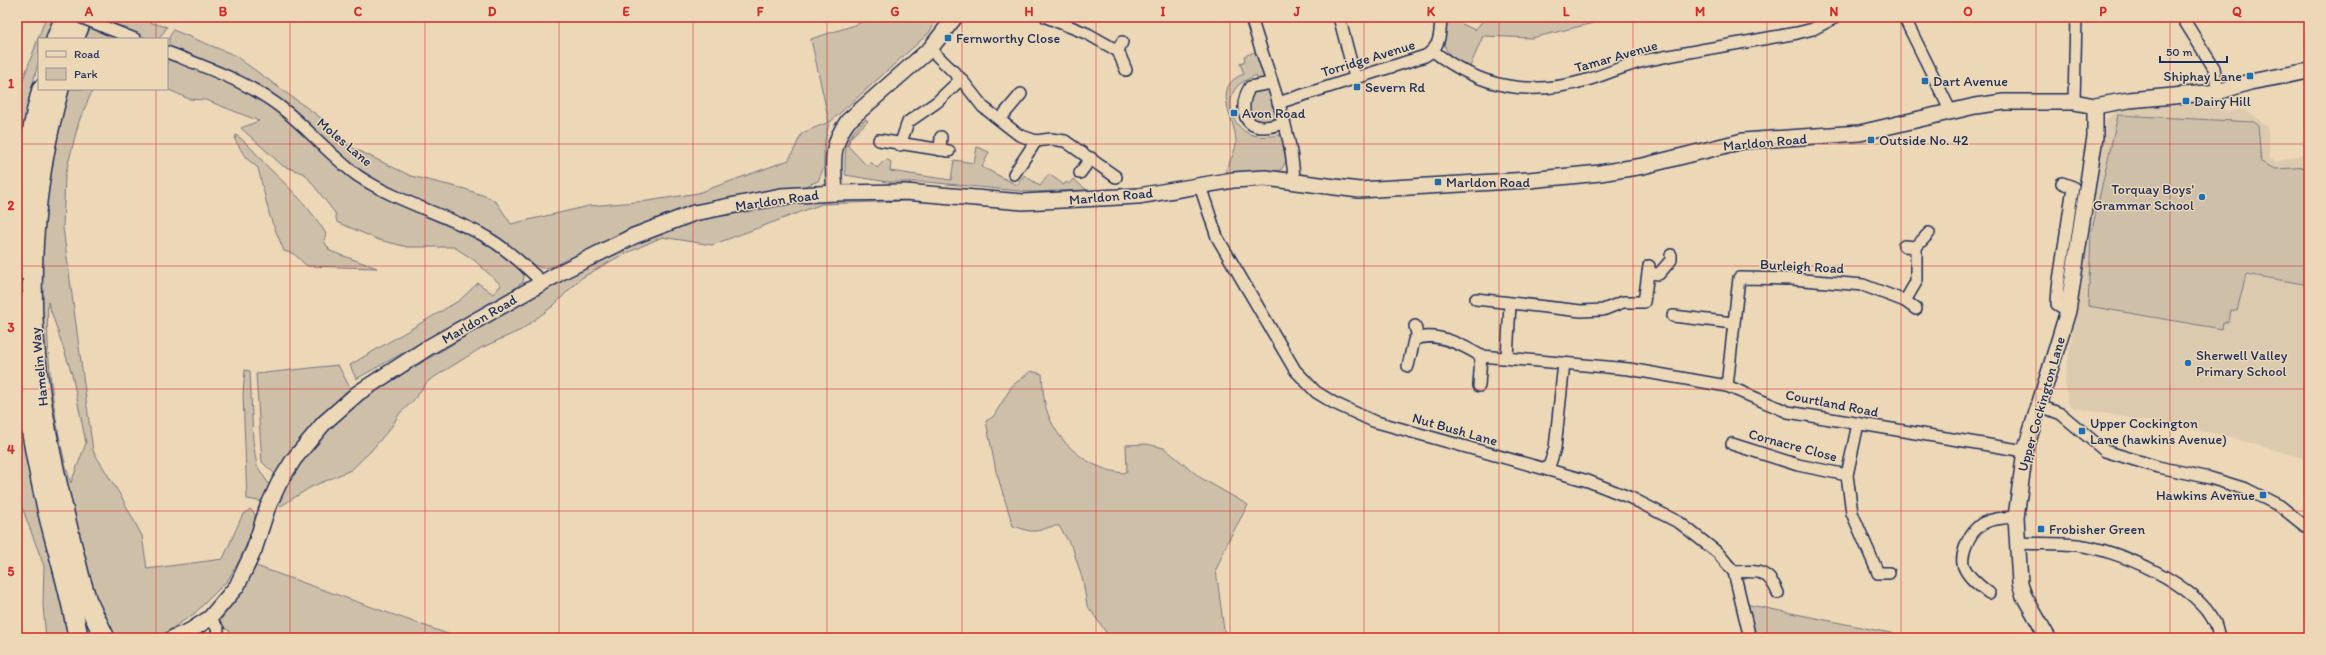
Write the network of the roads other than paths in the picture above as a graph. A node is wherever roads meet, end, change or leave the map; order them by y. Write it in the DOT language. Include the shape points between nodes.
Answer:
graph roads {
  1 [pos="65,17"];
  2 [pos="81,17"];
  3 [pos="955,17"];
  4 [pos="1046,17"];
  5 [pos="1251,17"];
  6 [pos="1339,17"];
  7 [pos="1440,17"];
  8 [pos="1836,17"];
  9 [pos="1904,17"];
  10 [pos="2076,17"];
  11 [pos="2182,17"];
  12 [pos="56,38"];
  13 [pos="74,38"];
  14 [pos="132,38"];
  15 [pos="930,49"];
  16 [pos="1433,51"];
  17 [pos="168,52"];
  18 [pos="1126,70"];
  19 [pos="2309,71"];
  20 [pos="1355,77"];
  21 [pos="961,79"];
  22 [pos="1271,83"];
  23 [pos="42,90"];
  24 [pos="59,90"];
  25 [pos="2218,92"];
  26 [pos="1021,94"];
  27 [pos="2074,102"];
  28 [pos="1278,103"];
  29 [pos="2095,106"];
  30 [pos="1950,112"];
  31 [pos="1000,119"];
  32 [pos="1283,123"];
  33 [pos="941,136"];
  34 [pos="879,140"];
  35 [pos="1036,141"];
  36 [pos="900,144"];
  37 [pos="1091,158"];
  38 [pos="1080,172"];
  39 [pos="1014,174"];
  40 [pos="2074,175"];
  41 [pos="1116,177"];
  42 [pos="1294,181"];
  43 [pos="1200,186"];
  44 [pos="835,192"];
  45 [pos="1929,233"];
  46 [pos="1904,246"];
  47 [pos="1916,247"];
  48 [pos="1671,255"];
  49 [pos="17,271"];
  50 [pos="543,283"];
  51 [pos="1476,299"];
  52 [pos="17,301"];
  53 [pos="1905,301"];
  54 [pos="1510,304"];
  55 [pos="1916,309"];
  56 [pos="2068,311"];
  57 [pos="1673,316"];
  58 [pos="1733,323"];
  59 [pos="1415,326"];
  60 [pos="1418,338"];
  61 [pos="1481,356"];
  62 [pos="1507,358"];
  63 [pos="1564,363"];
  64 [pos="1408,366"];
  65 [pos="1479,386"];
  66 [pos="1727,386"];
  67 [pos="2038,405"];
  68 [pos="1858,424"];
  69 [pos="1732,444"];
  70 [pos="2025,451"];
  71 [pos="1548,470"];
  72 [pos="1847,475"];
  73 [pos="2016,517"];
  74 [pos="2308,528"];
  75 [pos="2019,544"];
  76 [pos="1734,572"];
  77 [pos="1879,575"];
  78 [pos="1778,593"];
  79 [pos="1989,593"];
  80 [pos="210,618"];
  81 [pos="78,638"];
  82 [pos="105,638"];
  83 [pos="173,638"];
  84 [pos="216,638"];
  85 [pos="1750,638"];
  86 [pos="2048,638"];
  87 [pos="2219,638"];
  1 -- 12 [label="highway"];
  2 -- 13 [label="highway"];
  2 -- 14 [label="street, bridge"];
  3 -- 15 [label="street"];
  4 -- 18 [label="street" via="1120,47"];
  5 -- 22 [label="street"];
  6 -- 20 [label="street"];
  7 -- 16 [label="street, Torridge Avenue" via="1438,43"];
  8 -- 16 [label="street, Tamar Avenue" via="1802,32 1646,60 1560,87 1524,88 1480,80 1457,69"];
  9 -- 30 [label="street"];
  10 -- 27 [label="street"];
  11 -- 25 [label="street" via="2214,68"];
  15 -- 21 [label="street"];
  15 -- 44 [label="street" via="848,121 838,134 834,146"];
  16 -- 20 [label="street, Torridge Avenue" via="1425,56"];
  17 -- 50 [label="street, Moles Lane" via="257,90 288,113 358,175 395,197 482,235 517,259"];
  19 -- 25 [label="street, Marldon Road" via="2250,82"];
  20 -- 28 [label="street, Torridge Avenue"];
  21 -- 31 [label="street" via="983,107"];
  21 -- 36 [label="street" via="936,102 908,122"];
  22 -- 28 [label="street"];
  22 -- 32 [label="street" via="1250,88 1243,102 1245,116 1257,127 1266,128"];
  23 -- 49 [label="highway" via="23,191"];
  24 -- 82 [label="highway, Hamelin Way" via="38,189 32,288 36,363 47,436 80,578 87,601"];
  25 -- 29 [label="street, Marldon Road" via="2129,100"];
  26 -- 31 [label="street"];
  27 -- 29 [label="street, Marldon Road"];
  27 -- 30 [label="street, Marldon Road" via="2004,102"];
  28 -- 32 [label="street"];
  29 -- 56 [label="street, Upper Cockington Lane" via="2095,136"];
  30 -- 42 [label="street, Marldon Road" via="1860,133 1744,141 1600,173 1359,190"];
  31 -- 35 [label="street" via="1019,135"];
  32 -- 42 [label="street" via="1293,163"];
  33 -- 36 [label="street" via="944,150"];
  34 -- 36 [label="street"];
  35 -- 37 [label="street" via="1065,140"];
  35 -- 39 [label="street"];
  37 -- 38 [label="street"];
  37 -- 41 [label="street"];
  40 -- 56 [label="street" via="2068,185 2057,304"];
  42 -- 43 [label="street, Marldon Road" via="1265,178"];
  43 -- 44 [label="street, Marldon Road" via="1138,196 1023,202 905,192"];
  43 -- 71 [label="street, Nut Bush Lane" via="1217,236 1295,370 1316,392 1373,421"];
  44 -- 50 [label="street, Marldon Road" via="782,196 694,213 634,236"];
  45 -- 47 [label="street"];
  46 -- 47 [label="street"];
  47 -- 53 [label="street" via="1916,282"];
  48 -- 54 [label="street" via="1671,260 1659,274 1648,269 1644,302 1623,302 1603,310 1581,311"];
  50 -- 80 [label="street, Marldon Road" via="396,368 358,393 324,423 279,483 267,508 248,565 237,586"];
  51 -- 54 [label="street"];
  52 -- 81 [label="highway, Hamelin Way" via="22,372 38,470"];
  53 -- 55 [label="street, Burleigh Road"];
  53 -- 58 [label="street, Burleigh Road" via="1863,285 1739,278"];
  54 -- 62 [label="street"];
  56 -- 67 [label="street, Upper Cockington Lane"];
  57 -- 58 [label="street"];
  58 -- 66 [label="street, Burleigh Road"];
  59 -- 60 [label="street"];
  60 -- 61 [label="street, Courtland Road" via="1423,336 1464,346"];
  60 -- 64 [label="street" via="1414,340"];
  61 -- 62 [label="street, Courtland Road"];
  61 -- 65 [label="street"];
  62 -- 63 [label="street, Courtland Road"];
  63 -- 66 [label="street, Courtland Road" via="1629,369"];
  63 -- 71 [label="street" via="1555,448"];
  66 -- 68 [label="street, Courtland Road" via="1788,412"];
  67 -- 70 [label="street, Upper Cockington Lane"];
  67 -- 74 [label="street" via="2061,414 2105,451 2158,468 2210,478 2262,495 2290,512"];
  68 -- 70 [label="street, Courtland Road"];
  68 -- 72 [label="street"];
  69 -- 72 [label="street, Cornacre Close" via="1798,465"];
  70 -- 73 [label="street, Upper Cockington Lane"];
  71 -- 76 [label="street, Nut Bush Lane" via="1588,481 1624,495 1680,523 1718,553"];
  72 -- 77 [label="street" via="1852,513"];
  73 -- 75 [label="street, Upper Cockington Lane"];
  73 -- 79 [label="street" via="2000,517 1980,524 1968,538 1962,558 1964,569"];
  75 -- 86 [label="street, Upper Cockington Lane" via="2020,583 2024,596"];
  75 -- 87 [label="street" via="2077,545 2132,559 2173,583 2200,604 2215,623"];
  76 -- 78 [label="street" via="1758,571 1772,579"];
  76 -- 85 [label="street, Nut Bush Lane" via="1744,604"];
  80 -- 83 [label="street, Marldon Road"];
  80 -- 84 [label="street" via="218,629"];
}
